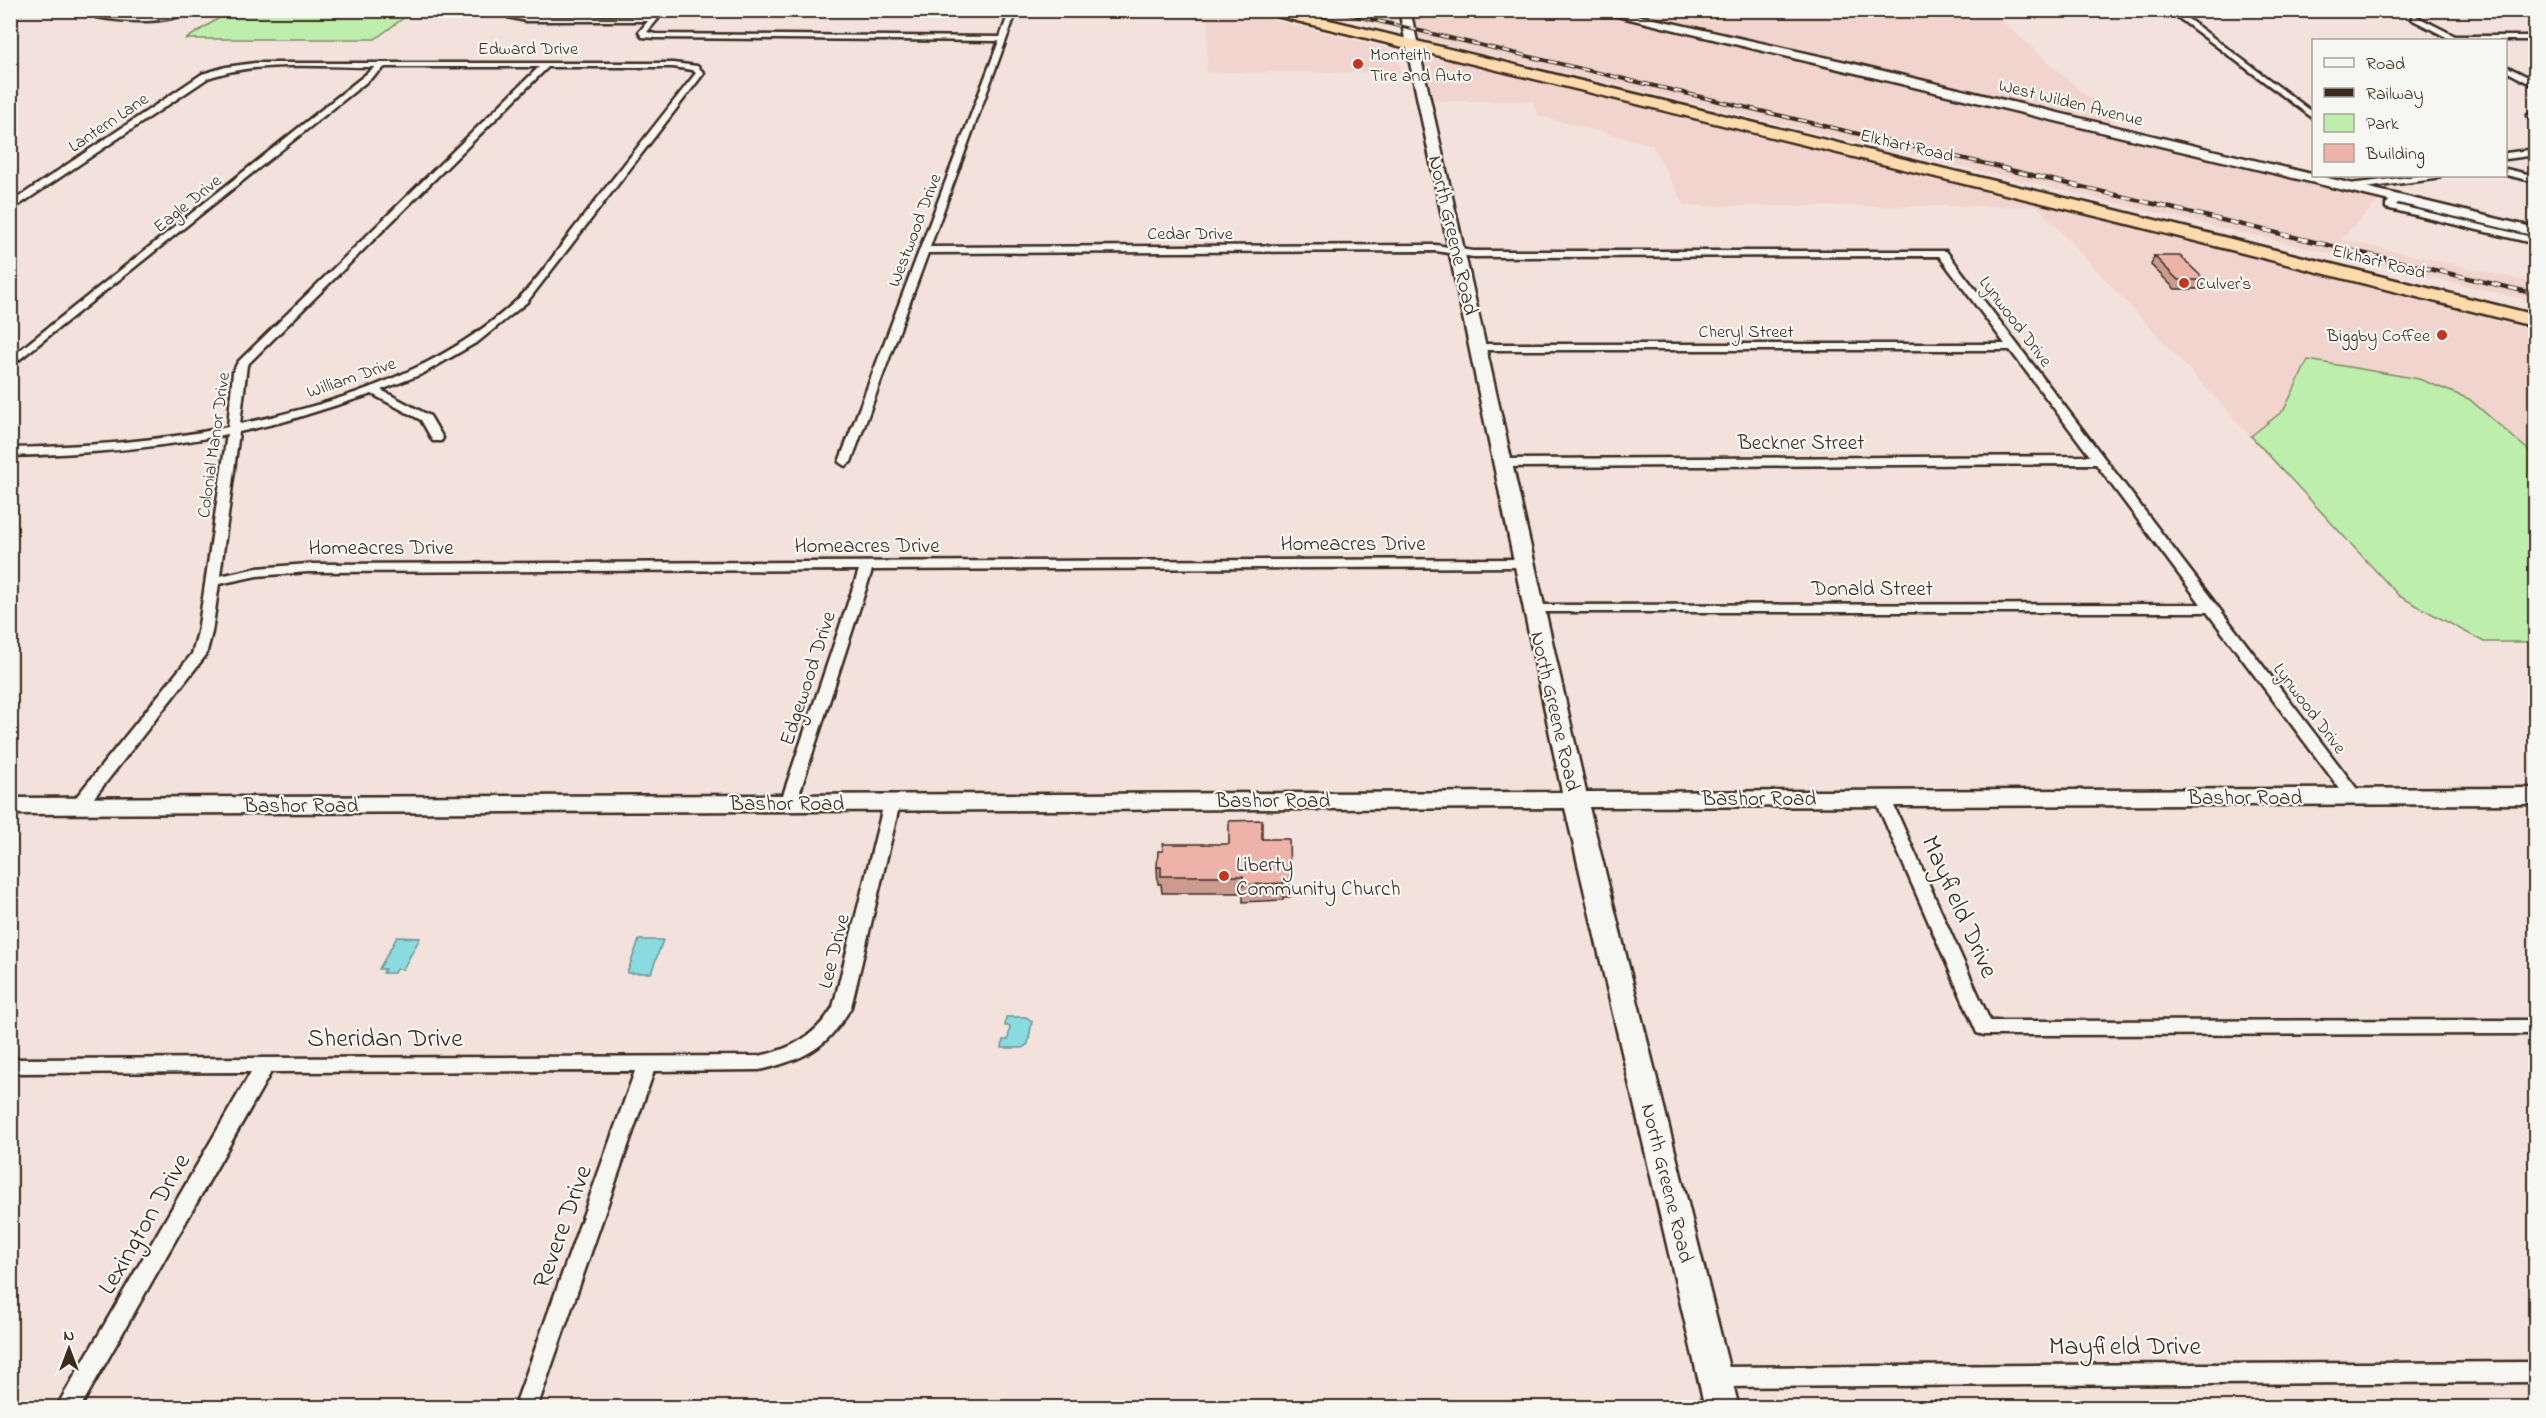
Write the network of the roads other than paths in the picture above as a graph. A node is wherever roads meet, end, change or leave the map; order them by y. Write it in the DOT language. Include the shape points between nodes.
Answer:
graph roads {
  1 [pos="17,10"];
  2 [pos="103,10"];
  3 [pos="190,10"];
  4 [pos="515,10"];
  5 [pos="1014,10"];
  6 [pos="1269,10"];
  7 [pos="1404,10"];
  8 [pos="1597,10"];
  9 [pos="2171,10"];
  10 [pos="10,14"];
  11 [pos="2414,17"];
  12 [pos="2535,38"];
  13 [pos="1003,39"];
  14 [pos="2455,39"];
  15 [pos="1410,45"];
  16 [pos="383,65"];
  17 [pos="546,65"];
  18 [pos="226,69"];
  19 [pos="2508,70"];
  20 [pos="2535,72"];
  21 [pos="2535,85"];
  22 [pos="2535,112"];
  23 [pos="2312,116"];
  24 [pos="2535,121"];
  25 [pos="2535,152"];
  26 [pos="2507,156"];
  27 [pos="2507,172"];
  28 [pos="622,174"];
  29 [pos="2310,176"];
  30 [pos="2314,177"];
  31 [pos="2427,177"];
  32 [pos="2535,179"];
  33 [pos="2349,187"];
  34 [pos="2397,199"];
  35 [pos="10,208"];
  36 [pos="2535,232"];
  37 [pos="2535,241"];
  38 [pos="924,250"];
  39 [pos="1457,251"];
  40 [pos="2535,321"];
  41 [pos="1479,347"];
  42 [pos="2014,347"];
  43 [pos="10,364"];
  44 [pos="372,390"];
  45 [pos="234,430"];
  46 [pos="437,438"];
  47 [pos="10,452"];
  48 [pos="2099,460"];
  49 [pos="845,462"];
  50 [pos="1502,463"];
  51 [pos="1523,563"];
  52 [pos="867,566"];
  53 [pos="213,581"];
  54 [pos="2212,608"];
  55 [pos="1533,609"];
  56 [pos="2535,796"];
  57 [pos="1882,797"];
  58 [pos="2355,797"];
  59 [pos="1575,798"];
  60 [pos="892,803"];
  61 [pos="788,804"];
  62 [pos="79,805"];
  63 [pos="10,806"];
  64 [pos="2535,1027"];
  65 [pos="648,1062"];
  66 [pos="759,1063"];
  67 [pos="265,1065"];
  68 [pos="10,1066"];
  69 [pos="2535,1372"];
  70 [pos="1715,1377"];
  71 [pos="67,1407"];
  72 [pos="525,1407"];
  73 [pos="1722,1407"];
  1 -- 10 [label="street"];
  2 -- 3 [label="street" via="99,15 171,16"];
  4 -- 13 [label="street" via="513,16 526,19 654,19 643,32 655,36"];
  5 -- 13 [label="street, Westwood Drive"];
  6 -- 15 [label="highway, Elkhart Road"];
  7 -- 15 [label="street, North Greene Road"];
  8 -- 29 [label="street, West Wilden Avenue"];
  9 -- 23 [label="street"];
  11 -- 14 [label="street"];
  12 -- 14 [label="street"];
  13 -- 38 [label="street, Westwood Drive"];
  15 -- 39 [label="street, North Greene Road"];
  15 -- 40 [label="highway, Elkhart Road" via="2108,213"];
  16 -- 17 [label="street, Edward Drive"];
  16 -- 18 [label="street, Edward Drive" via="255,65"];
  16 -- 43 [label="street, Eagle Drive"];
  17 -- 28 [label="street, Edward Drive" via="673,65 697,69 698,77"];
  17 -- 45 [label="street, Colonial Manor Drive" via="249,355 239,372"];
  18 -- 35 [label="street, Lantern Lane" via="205,76"];
  19 -- 20 [label="street"];
  19 -- 21 [label="street"];
  22 -- 24 [label="street" via="2531,116"];
  25 -- 26 [label="street"];
  27 -- 32 [label="street"];
  28 -- 44 [label="street, William Drive" via="523,300 495,327 447,357"];
  30 -- 33 [label="street, West Wilden Avenue"];
  31 -- 33 [label="street"];
  33 -- 34 [label="street, West Wilden Avenue"];
  34 -- 36 [label="street, West Wilden Avenue"];
  34 -- 37 [label="street" via="2389,206"];
  38 -- 39 [label="street, Cedar Drive"];
  38 -- 49 [label="street, Westwood Drive"];
  39 -- 41 [label="street, North Greene Road"];
  39 -- 42 [label="street, Lynwood Drive" via="1942,253"];
  41 -- 42 [label="street, Cheryl Street"];
  41 -- 50 [label="street, North Greene Road"];
  42 -- 48 [label="street, Lynwood Drive"];
  44 -- 45 [label="street, William Drive"];
  44 -- 46 [label="street" via="426,418"];
  45 -- 47 [label="street, William Drive" via="154,444"];
  45 -- 53 [label="street, Colonial Manor Drive"];
  48 -- 50 [label="street, Beckner Street"];
  48 -- 54 [label="street, Lynwood Drive"];
  50 -- 51 [label="street, North Greene Road"];
  51 -- 52 [label="street, Homeacres Drive"];
  51 -- 55 [label="street, North Greene Road"];
  52 -- 53 [label="street, Homeacres Drive" via="308,568"];
  52 -- 61 [label="street, Edgewood Drive"];
  53 -- 62 [label="street, Colonial Manor Drive" via="199,655"];
  54 -- 55 [label="street, Donald Street"];
  54 -- 58 [label="street, Lynwood Drive"];
  55 -- 59 [label="street, North Greene Road"];
  56 -- 58 [label="street, Bashor Road"];
  57 -- 58 [label="street, Bashor Road"];
  57 -- 59 [label="street, Bashor Road"];
  57 -- 64 [label="street, Mayfield Drive" via="1984,1028"];
  59 -- 60 [label="street, Bashor Road"];
  59 -- 70 [label="street, North Greene Road"];
  60 -- 61 [label="street, Bashor Road"];
  60 -- 66 [label="street, Lee Drive" via="846,997 837,1017 821,1038 807,1048"];
  61 -- 62 [label="street, Bashor Road"];
  62 -- 63 [label="street, Bashor Road"];
  65 -- 66 [label="street, Sheridan Drive"];
  65 -- 67 [label="street, Sheridan Drive"];
  65 -- 72 [label="street, Revere Drive"];
  67 -- 68 [label="street, Sheridan Drive"];
  67 -- 71 [label="street, Lexington Drive"];
  69 -- 70 [label="street, Mayfield Drive"];
  70 -- 73 [label="street, North Greene Road"];
}
